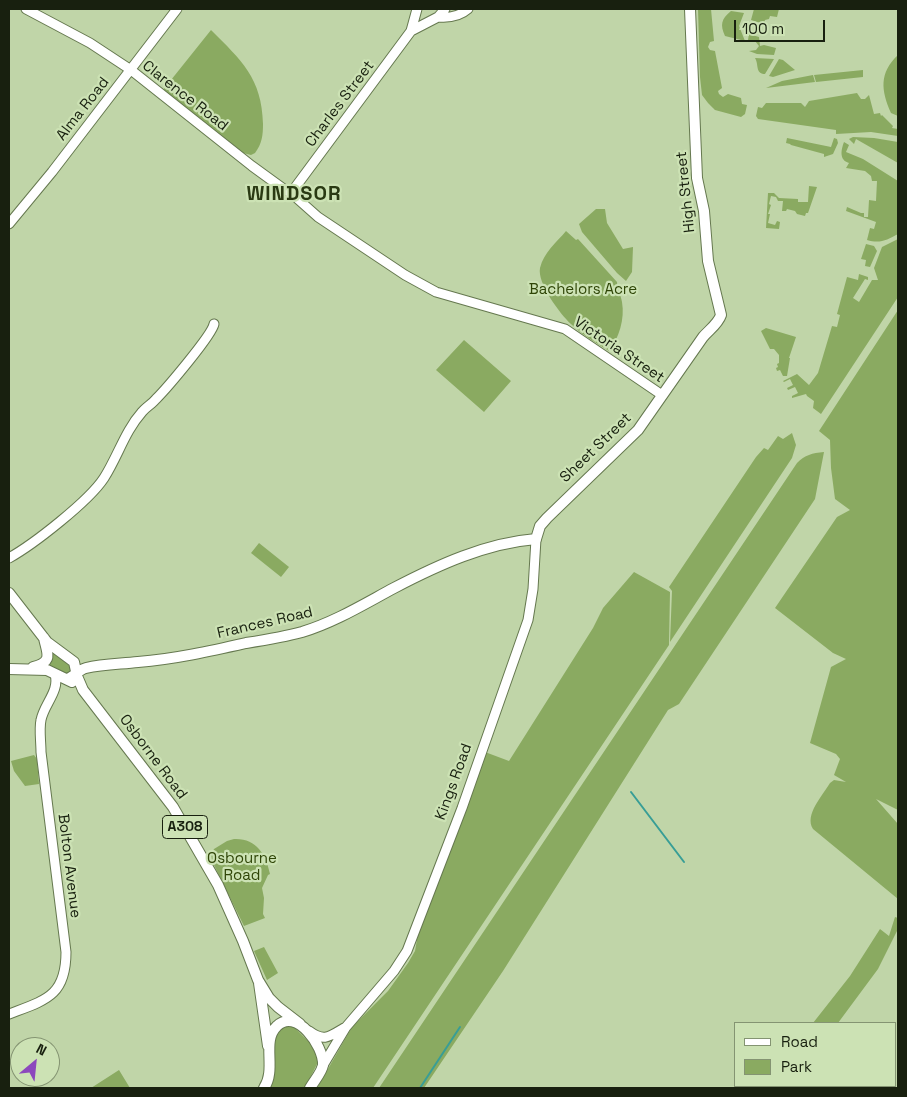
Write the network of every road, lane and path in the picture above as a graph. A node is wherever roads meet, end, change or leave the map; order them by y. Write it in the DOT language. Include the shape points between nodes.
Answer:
graph roads {
  1 [pos="26,9"];
  2 [pos="177,9"];
  3 [pos="417,9"];
  4 [pos="445,9"];
  5 [pos="468,9"];
  6 [pos="690,9"];
  7 [pos="437,17"];
  8 [pos="411,31"];
  9 [pos="131,70"];
  10 [pos="291,193"];
  11 [pos="318,217"];
  12 [pos="9,224"];
  13 [pos="721,316"];
  14 [pos="214,324"];
  15 [pos="662,395"];
  16 [pos="540,526"];
  17 [pos="536,539"];
  18 [pos="10,558"];
  19 [pos="9,593"];
  20 [pos="44,637"];
  21 [pos="64,653"];
  22 [pos="106,664"];
  23 [pos="9,669"];
  24 [pos="20,669"];
  25 [pos="76,673"];
  26 [pos="55,674"];
  27 [pos="67,680"];
  28 [pos="83,690"];
  29 [pos="53,692"];
  30 [pos="258,980"];
  31 [pos="9,1014"];
  32 [pos="303,1027"];
  33 [pos="346,1027"];
  34 [pos="269,1049"];
  35 [pos="322,1067"];
  36 [pos="264,1088"];
  37 [pos="310,1088"];
  1 -- 9 [label="street, Clarence Road" via="90,43"];
  2 -- 9 [label="street, Alma Road"];
  3 -- 7 [label="street, Charles Street" via="423,15"];
  3 -- 8 [label="street, Charles Street"];
  4 -- 7 [label="street, Charles Street"];
  5 -- 7 [label="street" via="454,17"];
  6 -- 13 [label="main road, High Street" via="697,178 704,211 708,261"];
  7 -- 8 [label="street, Charles Street"];
  8 -- 10 [label="street, Charles Street"];
  9 -- 10 [label="street, Clarence Road"];
  9 -- 12 [label="street, Alma Road"];
  10 -- 11 [label="street, Clarence Road"];
  11 -- 15 [label="street, Victoria Street" via="436,292 565,329"];
  13 -- 15 [label="main road, Sheet Street"];
  14 -- 18 [label="street" via="208,336 159,396 138,416 101,483 86,499"];
  15 -- 16 [label="main road, Sheet Street" via="638,430"];
  16 -- 17 [label="main road, Kings Road"];
  17 -- 22 [label="main road, Frances Road" via="482,550 457,559 325,624 300,632 174,657"];
  17 -- 33 [label="street, Kings Road" via="528,620 415,932 394,971"];
  19 -- 20 [label="main road, Osborne Road / A308"];
  20 -- 21 [label="main road, Osborne Road / A308"];
  20 -- 24 [label="main road" via="49,653 46,660 37,666"];
  21 -- 22 [label="main road" via="84,661"];
  21 -- 25 [label="main road, Osborne Road / A308" via="74,662"];
  22 -- 25 [label="main road, Frances Road"];
  23 -- 24 [label="main road, A308"];
  24 -- 26 [label="main road, A308" via="47,670"];
  25 -- 27 [label="main road, Frances Road"];
  25 -- 28 [label="main road, Osborne Road / A308"];
  26 -- 27 [label="main road, A308"];
  26 -- 29 [label="street, Bolton Avenue"];
  27 -- 28 [label="main road, Osborne Road / A308"];
  27 -- 29 [label="street, Bolton Avenue"];
  28 -- 30 [label="main road, Osborne Road / A308" via="173,807 218,885"];
  29 -- 31 [label="street, Bolton Avenue" via="41,719 41,752 66,967 64,977 53,994"];
  30 -- 32 [label="main road, Osborne Road / A308" via="269,998"];
  30 -- 34 [label="main road, Osborne Road / A308"];
  32 -- 33 [label="street, Kings Road" via="316,1037 324,1038"];
  32 -- 34 [label="main road" via="289,1021 278,1024"];
  32 -- 35 [label="main road" via="321,1053"];
  33 -- 35 [label="street, Kings Road"];
  34 -- 36 [label="main road" via="270,1075"];
  35 -- 37 [label="main road"];
}
